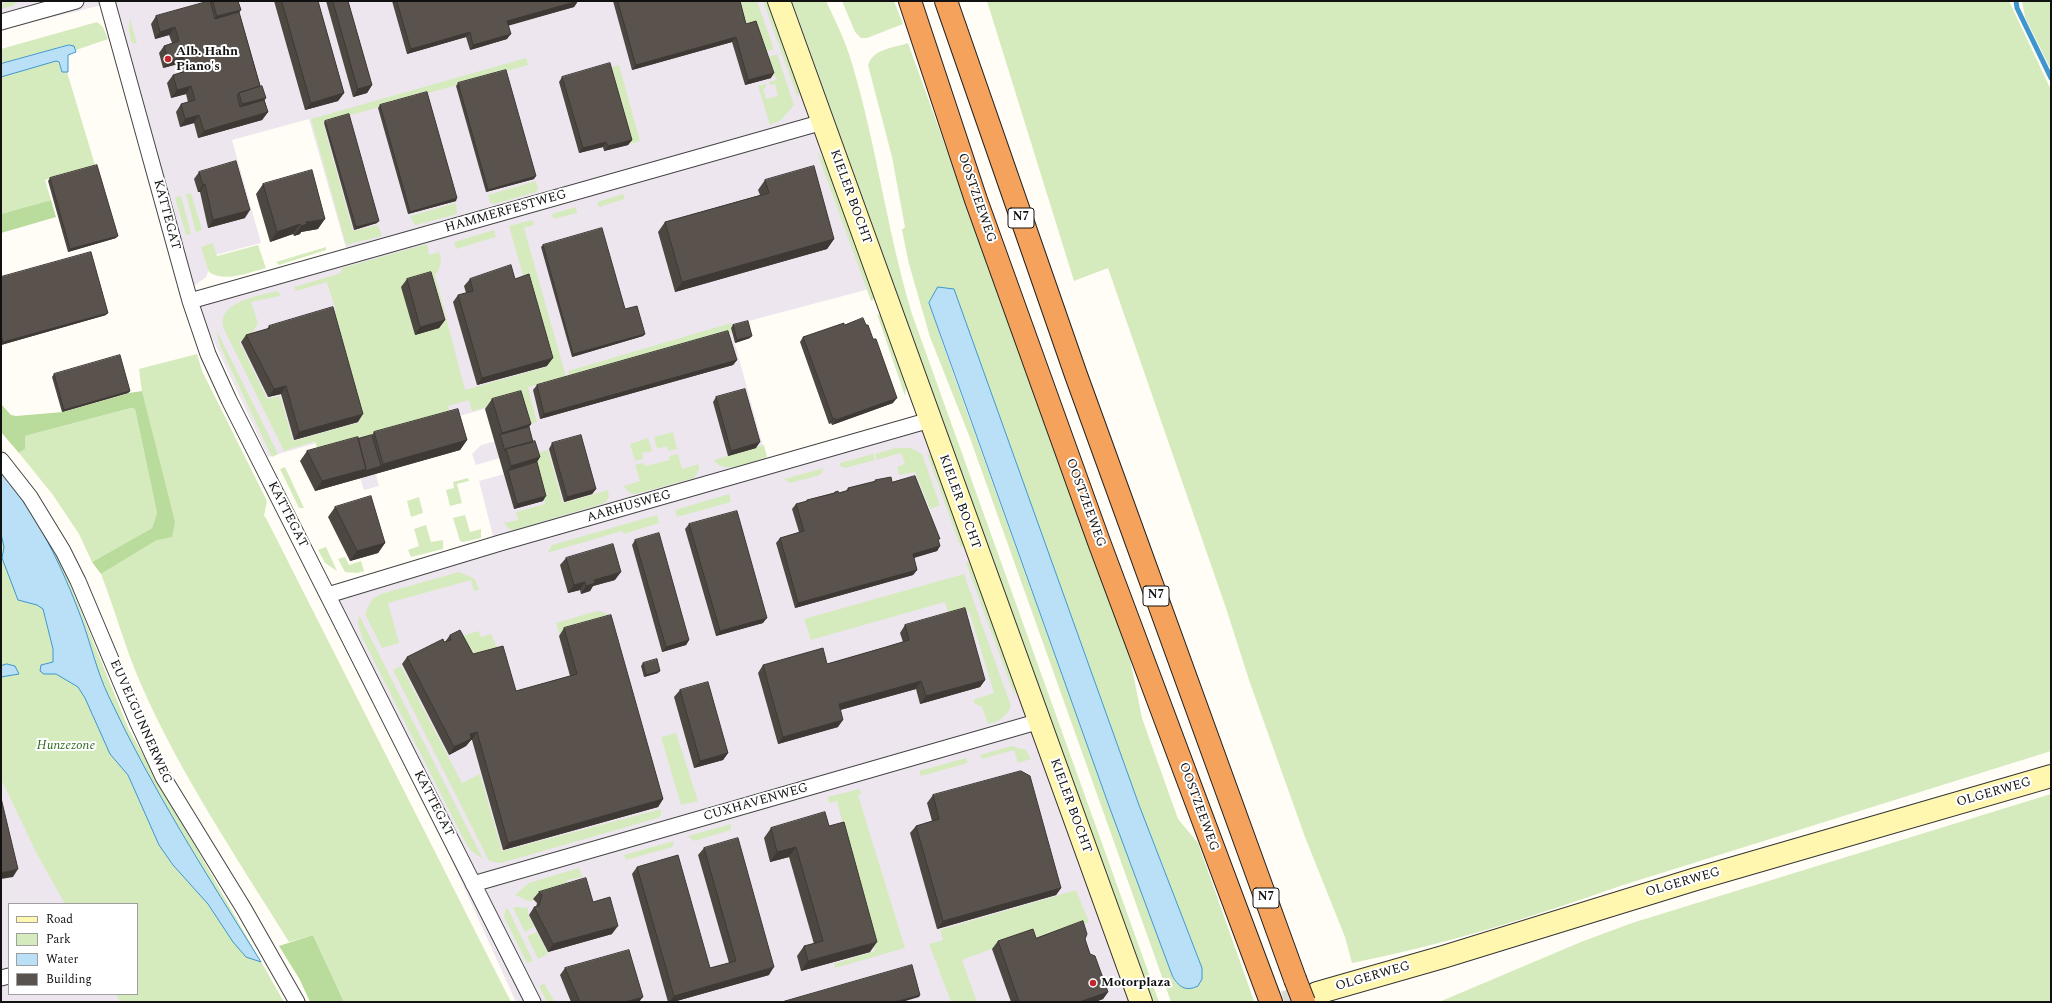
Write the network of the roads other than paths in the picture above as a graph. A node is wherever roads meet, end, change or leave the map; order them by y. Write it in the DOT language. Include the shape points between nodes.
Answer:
graph roads {
  1 [pos="76,1"];
  2 [pos="108,1"];
  3 [pos="779,1"];
  4 [pos="910,1"];
  5 [pos="946,1"];
  6 [pos="956,1"];
  7 [pos="1,22"];
  8 [pos="966,60"];
  9 [pos="822,122"];
  10 [pos="190,301"];
  11 [pos="930,420"];
  12 [pos="1,460"];
  13 [pos="328,595"];
  14 [pos="1040,721"];
  15 [pos="2051,776"];
  16 [pos="473,884"];
  17 [pos="1268,995"];
  18 [pos="1310,997"];
  19 [pos="297,1002"];
  20 [pos="533,1002"];
  21 [pos="1141,1002"];
  1 -- 7 [label="street"];
  2 -- 10 [label="street, KATTEGAT"];
  3 -- 9 [label="street, KIELER BOCHT"];
  4 -- 17 [label="highway, OOSTZEEWEG / N7" via="976,200 1056,423"];
  5 -- 8 [label="highway, N7"];
  6 -- 8 [label="highway, N7"];
  8 -- 18 [label="highway, N7, bridge" via="1076,375 1296,979"];
  9 -- 10 [label="street, HAMMERFESTWEG"];
  9 -- 11 [label="street, KIELER BOCHT"];
  10 -- 13 [label="street, KATTEGAT" via="208,354 229,400"];
  11 -- 13 [label="street, AARHUSWEG"];
  11 -- 14 [label="street, KIELER BOCHT"];
  12 -- 19 [label="street, EUVELGUNNERWEG" via="30,497 63,551 163,777 244,909"];
  13 -- 16 [label="street, KATTEGAT"];
  14 -- 16 [label="street, CUXHAVENWEG"];
  14 -- 21 [label="street, KIELER BOCHT"];
  15 -- 18 [label="street, OLGERWEG" via="1696,879"];
  16 -- 20 [label="street, KATTEGAT"];
}
